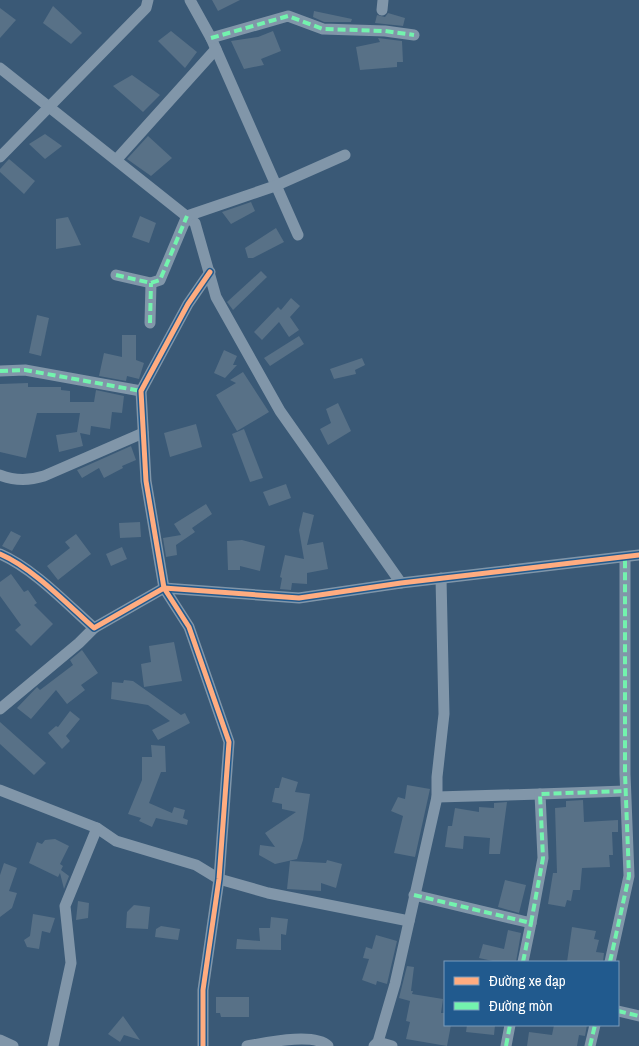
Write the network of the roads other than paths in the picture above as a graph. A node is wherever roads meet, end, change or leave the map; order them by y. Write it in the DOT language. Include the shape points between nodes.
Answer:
graph roads {
  1 [pos="148,0"];
  2 [pos="190,0"];
  3 [pos="414,36"];
  4 [pos="211,38"];
  5 [pos="216,49"];
  6 [pos="0,68"];
  7 [pos="47,107"];
  8 [pos="344,155"];
  9 [pos="0,157"];
  10 [pos="117,159"];
  11 [pos="275,186"];
  12 [pos="187,216"];
  13 [pos="298,235"];
  14 [pos="210,272"];
  15 [pos="116,275"];
  16 [pos="151,283"];
  17 [pos="150,323"];
  18 [pos="0,371"];
  19 [pos="142,391"];
  20 [pos="143,433"];
  21 [pos="0,475"];
  22 [pos="0,554"];
  23 [pos="639,555"];
  24 [pos="625,556"];
  25 [pos="441,578"];
  26 [pos="401,583"];
  27 [pos="164,588"];
  28 [pos="94,628"];
  29 [pos="0,709"];
  30 [pos="0,790"];
  31 [pos="625,792"];
  32 [pos="540,794"];
  33 [pos="437,797"];
  34 [pos="97,828"];
  35 [pos="634,877"];
  36 [pos="219,879"];
  37 [pos="414,895"];
  38 [pos="408,921"];
  39 [pos="531,923"];
  40 [pos="523,961"];
  41 [pos="610,961"];
  42 [pos="619,1011"];
  43 [pos="639,1016"];
  44 [pos="510,1026"];
  45 [pos="595,1026"];
  46 [pos="0,1040"];
  47 [pos="376,1044"];
  48 [pos="13,1046"];
  49 [pos="54,1046"];
  50 [pos="203,1046"];
  51 [pos="247,1046"];
  52 [pos="328,1046"];
  53 [pos="392,1046"];
  54 [pos="506,1046"];
  55 [pos="590,1046"];
  1 -- 7 [label="street" via="146,8"];
  2 -- 4 [label="street"];
  3 -- 4 [label="street" via="385,31 324,29 288,16"];
  4 -- 5 [label="street"];
  5 -- 10 [label="street"];
  5 -- 11 [label="street"];
  6 -- 7 [label="street"];
  7 -- 9 [label="street"];
  7 -- 10 [label="street"];
  8 -- 11 [label="street"];
  10 -- 12 [label="street"];
  11 -- 12 [label="street"];
  11 -- 13 [label="street"];
  12 -- 14 [label="street" via="195,223"];
  12 -- 16 [label="street" via="160,280"];
  14 -- 19 [label="street" via="188,304"];
  14 -- 26 [label="street" via="216,297 280,411"];
  15 -- 16 [label="street"];
  16 -- 17 [label="street"];
  18 -- 19 [label="street" via="25,370"];
  19 -- 20 [label="street"];
  20 -- 21 [label="street" via="44,476 30,480"];
  20 -- 27 [label="street" via="146,481"];
  22 -- 28 [label="street" via="42,583"];
  23 -- 24 [label="street"];
  24 -- 25 [label="street"];
  24 -- 31 [label="street"];
  25 -- 26 [label="street"];
  25 -- 33 [label="street" via="444,714"];
  26 -- 27 [label="street" via="299,598"];
  27 -- 28 [label="street"];
  27 -- 36 [label="street" via="189,627 229,742"];
  28 -- 29 [label="street"];
  30 -- 34 [label="street"];
  31 -- 32 [label="street"];
  31 -- 35 [label="street"];
  32 -- 33 [label="street"];
  32 -- 39 [label="street" via="543,858"];
  33 -- 37 [label="street"];
  34 -- 36 [label="street" via="116,841 196,865"];
  34 -- 49 [label="street" via="66,906 71,963"];
  35 -- 41 [label="street"];
  36 -- 38 [label="street" via="268,893"];
  36 -- 50 [label="street" via="203,990"];
  37 -- 38 [label="street"];
  37 -- 39 [label="street"];
  38 -- 47 [label="street" via="395,984"];
  39 -- 40 [label="street"];
  42 -- 43 [label="street"];
  44 -- 54 [label="street"];
  45 -- 55 [label="street"];
  46 -- 48 [label="street"];
  47 -- 53 [label="street"];
  51 -- 52 [label="street" via="299,1039"];
}
